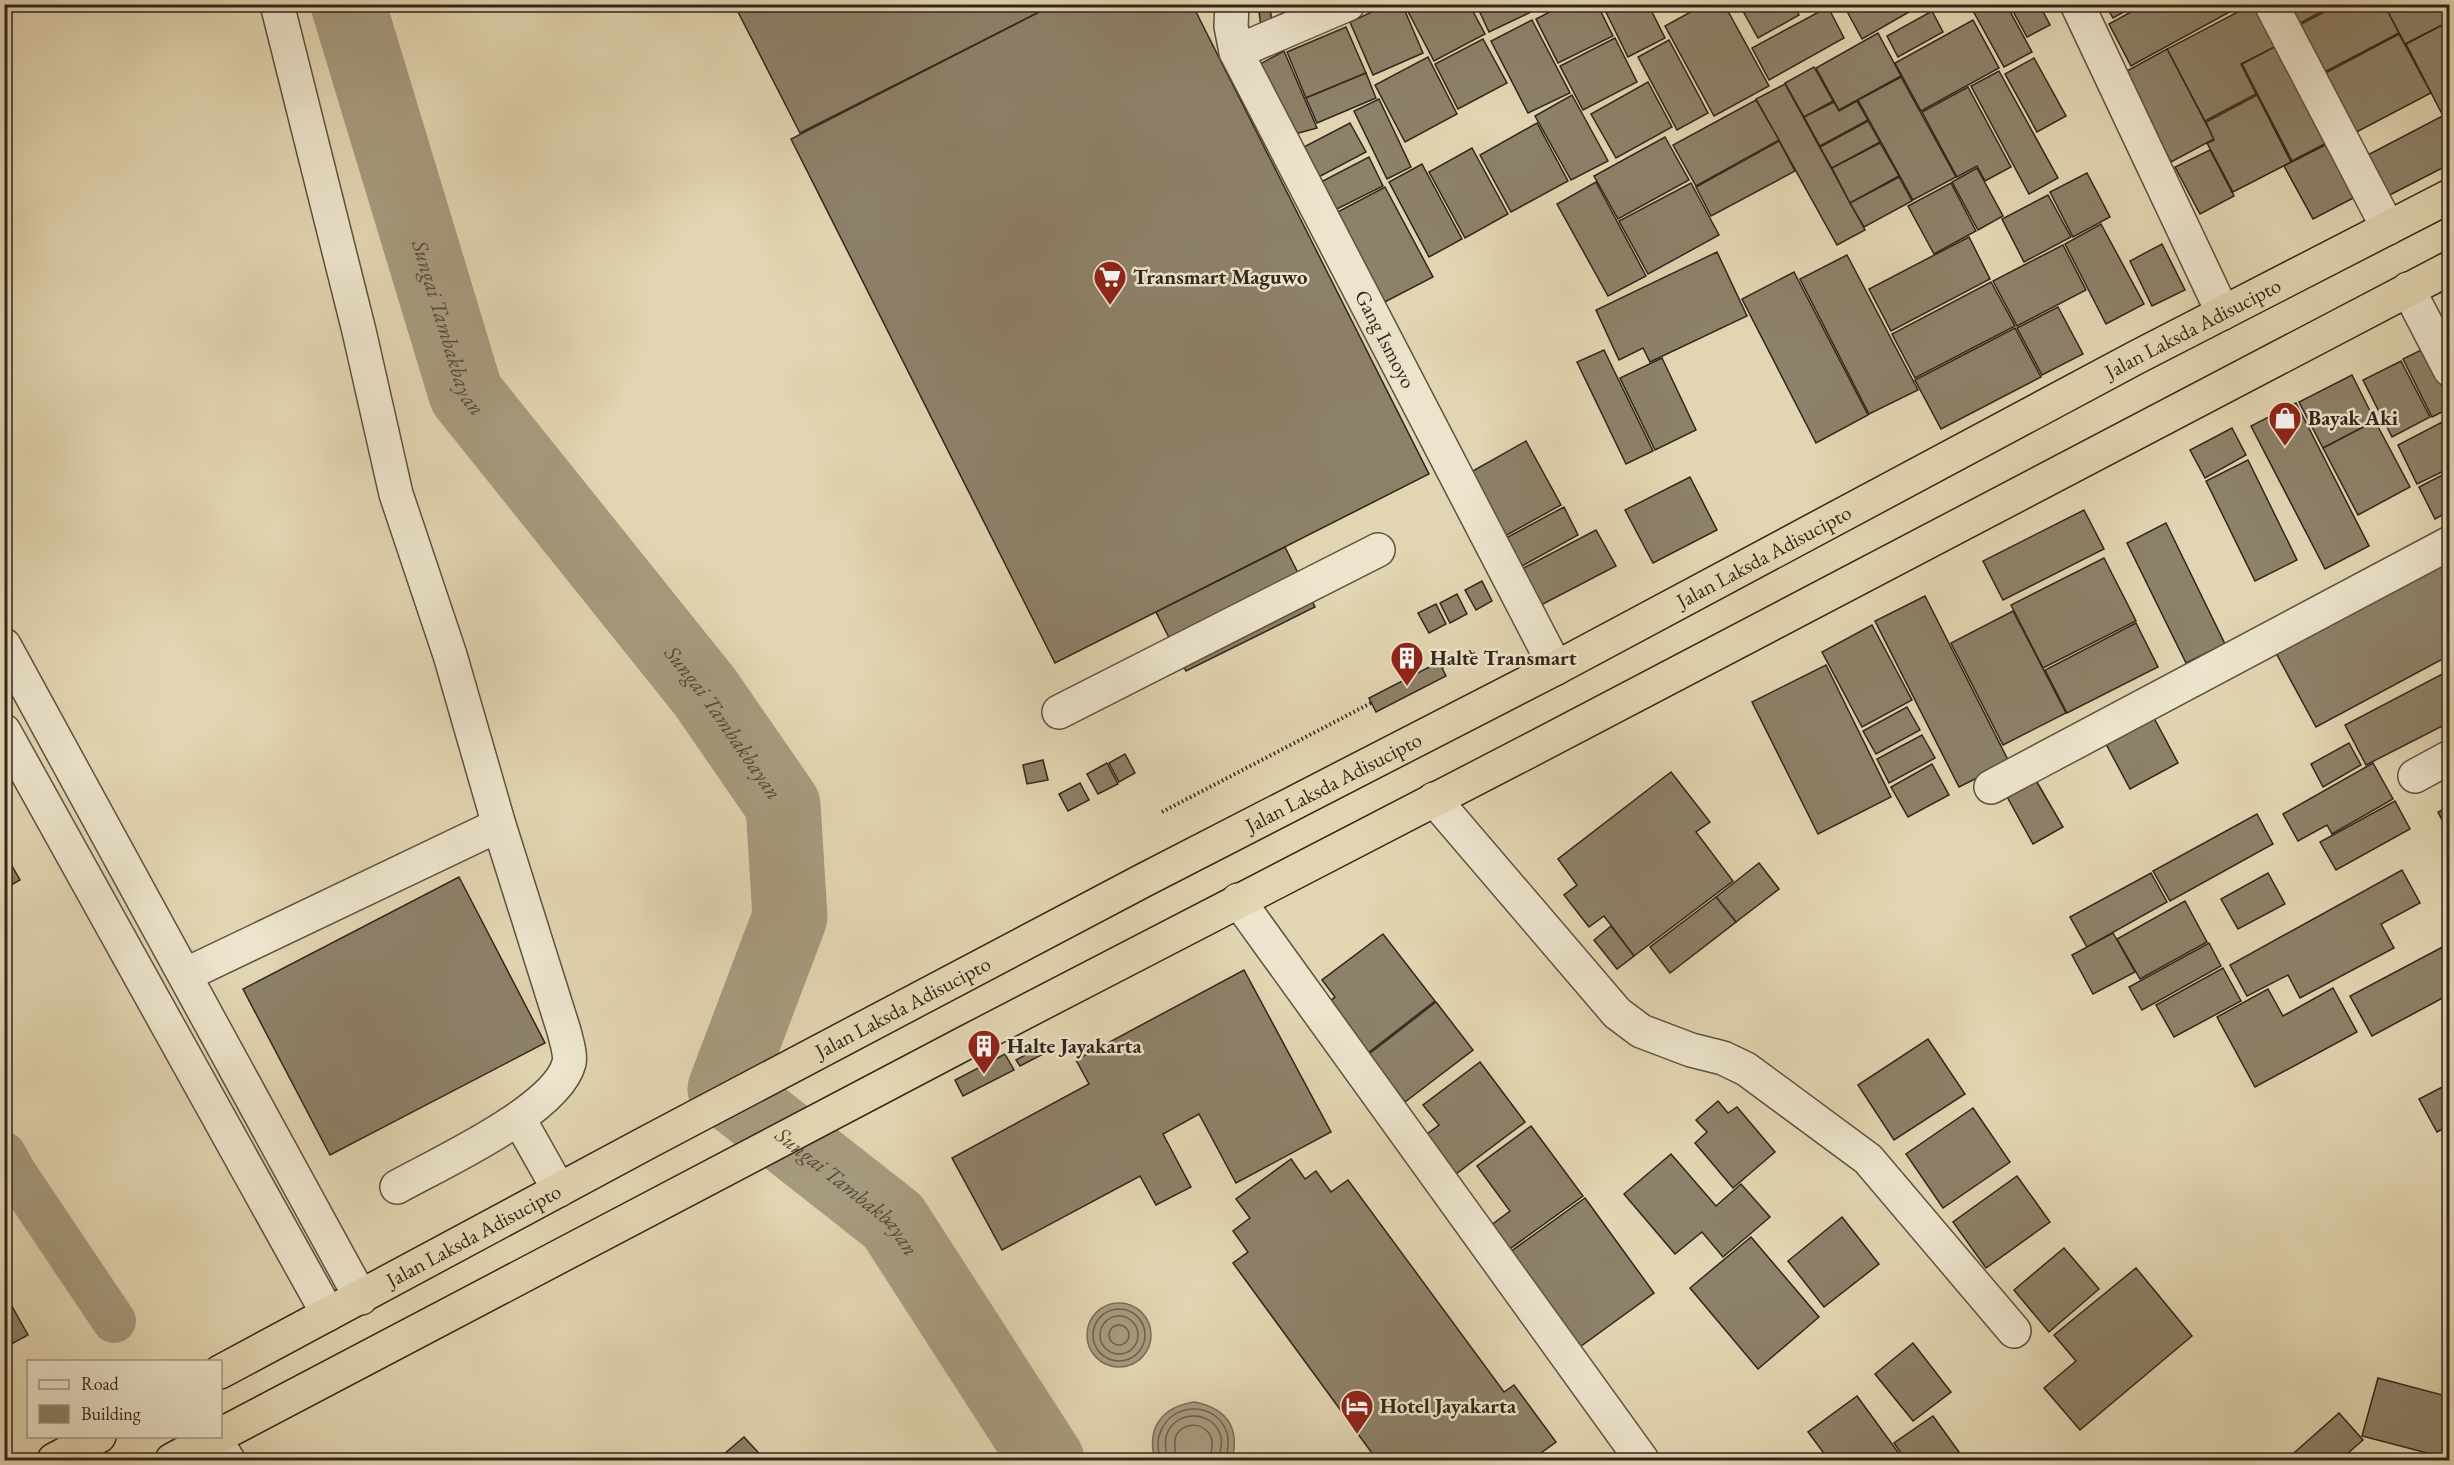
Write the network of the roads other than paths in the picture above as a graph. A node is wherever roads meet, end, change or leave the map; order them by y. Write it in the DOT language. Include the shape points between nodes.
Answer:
graph roads {
  1 [pos="277,4"];
  2 [pos="1232,4"];
  3 [pos="1348,4"];
  4 [pos="2077,4"];
  5 [pos="2271,4"];
  6 [pos="1236,52"];
  7 [pos="2450,196"];
  8 [pos="2388,228"];
  9 [pos="2450,268"];
  10 [pos="2409,289"];
  11 [pos="2223,313"];
  12 [pos="2450,370"];
  13 [pos="2450,543"];
  14 [pos="1378,550"];
  15 [pos="4,645"];
  16 [pos="1556,669"];
  17 [pos="1059,712"];
  18 [pos="4,731"];
  19 [pos="2450,758"];
  20 [pos="2415,776"];
  21 [pos="1991,787"];
  22 [pos="1434,799"];
  23 [pos="499,825"];
  24 [pos="122,861"];
  25 [pos="88,881"];
  26 [pos="1238,900"];
  27 [pos="185,975"];
  28 [pos="519,1119"];
  29 [pos="397,1187"];
  30 [pos="559,1190"];
  31 [pos="361,1298"];
  32 [pos="328,1314"];
  33 [pos="2013,1331"];
  34 [pos="222,1371"];
  35 [pos="97,1438"];
  36 [pos="220,1442"];
  37 [pos="54,1461"];
  38 [pos="172,1461"];
  39 [pos="1641,1461"];
  1 -- 23 [label="street" via="396,494 450,655"];
  2 -- 6 [label="street, Gang Ismoyo"];
  3 -- 6 [label="street"];
  4 -- 11 [label="street"];
  5 -- 8 [label="street"];
  6 -- 16 [label="street, Gang Ismoyo"];
  7 -- 8 [label="highway, Jalan Laksda Adisucipto"];
  8 -- 11 [label="highway, Jalan Laksda Adisucipto"];
  9 -- 10 [label="highway"];
  10 -- 12 [label="street"];
  10 -- 22 [label="highway"];
  11 -- 16 [label="highway, Jalan Laksda Adisucipto"];
  13 -- 21 [label="street"];
  14 -- 17 [label="street"];
  15 -- 24 [label="street"];
  16 -- 30 [label="highway, Jalan Laksda Adisucipto" via="1156,874"];
  18 -- 25 [label="street"];
  19 -- 20 [label="street"];
  22 -- 26 [label="highway"];
  22 -- 33 [label="street" via="1617,1013 1641,1031 1746,1069 1868,1159"];
  23 -- 27 [label="street"];
  23 -- 28 [label="street" via="564,1031 570,1062 556,1088"];
  24 -- 25 [label="street"];
  24 -- 27 [label="street"];
  25 -- 32 [label="street"];
  26 -- 36 [label="highway" via="675,1196"];
  26 -- 39 [label="street"];
  27 -- 31 [label="street"];
  28 -- 29 [label="street"];
  28 -- 30 [label="street"];
  30 -- 31 [label="highway, Jalan Laksda Adisucipto"];
  31 -- 32 [label="highway, Jalan Laksda Adisucipto"];
  32 -- 34 [label="highway, Jalan Laksda Adisucipto"];
  35 -- 37 [label="highway"];
  36 -- 38 [label="highway"];
}
